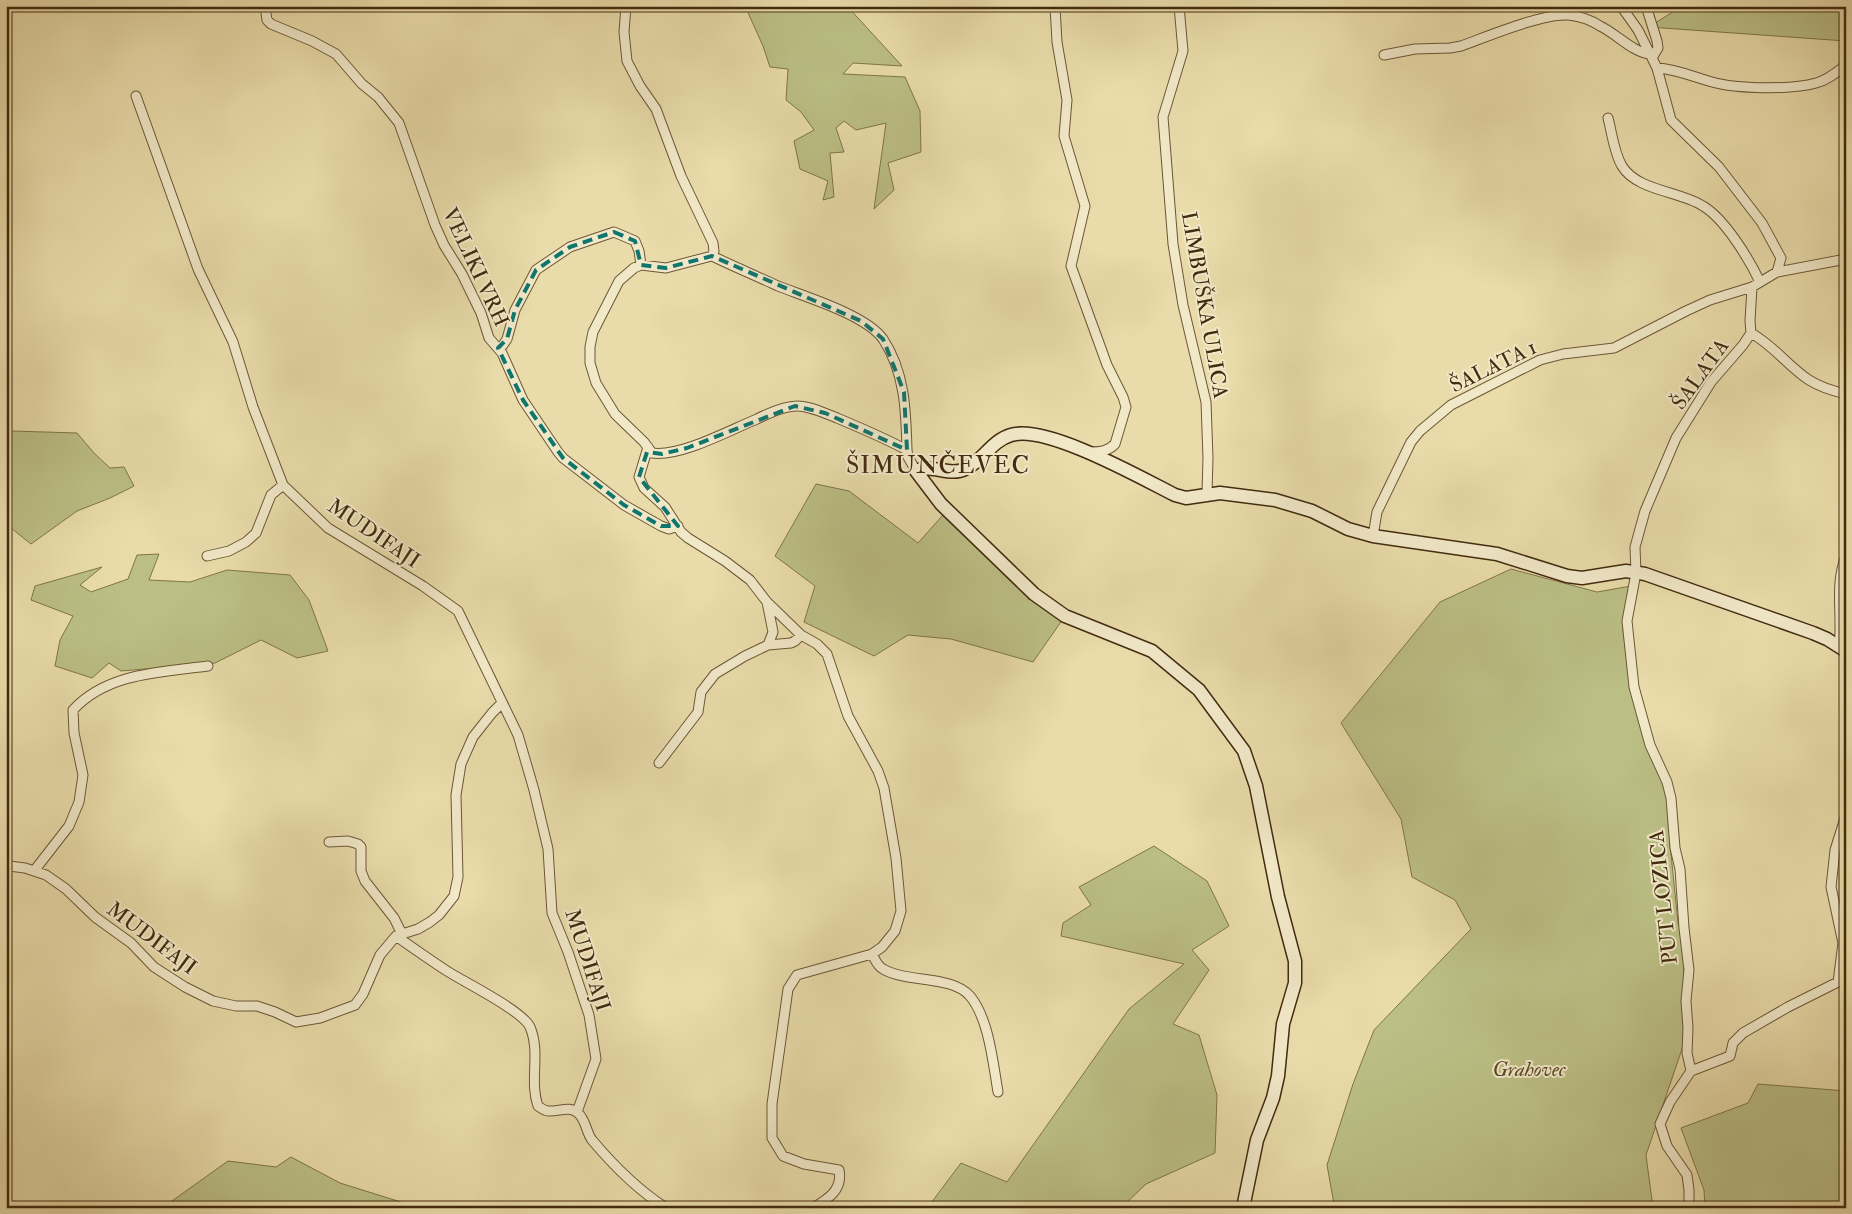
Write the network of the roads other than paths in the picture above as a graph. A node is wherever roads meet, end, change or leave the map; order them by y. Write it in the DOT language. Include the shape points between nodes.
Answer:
graph roads {
  1 [pos="265,6"];
  2 [pos="626,6"];
  3 [pos="1055,6"];
  4 [pos="1179,6"];
  5 [pos="1621,6"];
  6 [pos="1646,6"];
  7 [pos="1384,55"];
  8 [pos="1651,56"];
  9 [pos="1846,65"];
  10 [pos="1657,68"];
  11 [pos="136,96"];
  12 [pos="1608,118"];
  13 [pos="712,256"];
  14 [pos="1846,259"];
  15 [pos="641,265"];
  16 [pos="1777,272"];
  17 [pos="1756,284"];
  18 [pos="1751,333"];
  19 [pos="498,348"];
  20 [pos="1846,394"];
  21 [pos="1115,444"];
  22 [pos="648,447"];
  23 [pos="907,450"];
  24 [pos="1091,452"];
  25 [pos="1122,469"];
  26 [pos="916,471"];
  27 [pos="283,485"];
  28 [pos="1207,493"];
  29 [pos="678,526"];
  30 [pos="1372,536"];
  31 [pos="207,556"];
  32 [pos="1846,556"];
  33 [pos="1636,572"];
  34 [pos="767,602"];
  35 [pos="800,635"];
  36 [pos="768,645"];
  37 [pos="1842,649"];
  38 [pos="208,666"];
  39 [pos="502,703"];
  40 [pos="659,763"];
  41 [pos="1846,815"];
  42 [pos="329,842"];
  43 [pos="6,868"];
  44 [pos="34,871"];
  45 [pos="399,935"];
  46 [pos="872,954"];
  47 [pos="1842,981"];
  48 [pos="1691,1071"];
  49 [pos="998,1092"];
  50 [pos="577,1112"];
  51 [pos="666,1208"];
  52 [pos="813,1208"];
  53 [pos="1242,1208"];
  54 [pos="1689,1208"];
  1 -- 19 [label="street, VELIKI VRH" via="267,20 271,24 336,54 399,124 444,245 466,281 489,338"];
  2 -- 13 [label="street" via="627,61 656,109 681,176 713,242"];
  3 -- 21 [label="street" via="1057,42 1068,100 1064,136 1085,206 1071,266 1126,407"];
  4 -- 28 [label="street, LIMBUŠKA ULICA" via="1183,51 1163,117 1173,244 1183,305 1206,402"];
  5 -- 8 [label="street"];
  6 -- 8 [label="street" via="1658,48"];
  7 -- 8 [label="street" via="1461,46 1530,22 1568,15 1601,26"];
  8 -- 10 [label="street"];
  9 -- 10 [label="street" via="1817,83 1776,87 1721,84 1677,70"];
  10 -- 16 [label="street" via="1671,120 1720,167 1762,223 1781,258"];
  11 -- 27 [label="street" via="198,269 234,342 253,406"];
  12 -- 17 [label="street" via="1620,162 1626,171 1634,179 1708,209 1724,224 1754,270"];
  13 -- 15 [label="street" via="666,268"];
  13 -- 23 [label="street" via="832,307 876,331 891,355 904,392"];
  14 -- 16 [label="street"];
  15 -- 19 [label="street" via="635,241 614,232 570,247 536,270 515,310 507,339"];
  15 -- 22 [label="street" via="619,281 593,332 590,363 596,383 614,414"];
  16 -- 17 [label="street"];
  17 -- 18 [label="street, ŠALATA"];
  17 -- 30 [label="street, ŠALATA 1" via="1686,310 1614,348 1540,360 1451,405 1411,442 1377,512"];
  18 -- 20 [label="street" via="1770,345 1809,380"];
  18 -- 33 [label="street, ŠALATA" via="1711,382 1676,438 1645,511 1634,547"];
  19 -- 29 [label="street, VELIKI VRH" via="523,400 563,458 624,505 661,526 669,529"];
  21 -- 24 [label="street" via="1103,452"];
  21 -- 25 [label="street"];
  22 -- 23 [label="street" via="652,452 662,454 687,448 769,413 795,406 806,407 869,431"];
  22 -- 29 [label="street" via="638,477"];
  23 -- 26 [label="street"];
  24 -- 25 [label="street"];
  24 -- 26 [label="street" via="1028,434 1012,434 998,440 965,469 956,472 927,468"];
  25 -- 28 [label="street" via="1175,495 1186,498"];
  26 -- 53 [label="street" via="941,504 1034,594 1065,616 1152,651 1199,690 1244,751 1256,786 1278,897 1295,961 1294,983 1283,1024 1278,1076 1257,1140"];
  27 -- 31 [label="street" via="271,495 256,532 246,542 229,551"];
  27 -- 39 [label="street, MUDIFAJI" via="328,528 458,611"];
  28 -- 30 [label="street" via="1275,500 1312,510 1348,529"];
  29 -- 34 [label="street" via="697,545 750,580"];
  30 -- 33 [label="street" via="1497,554 1567,576 1582,578"];
  32 -- 37 [label="street" via="1838,580"];
  33 -- 37 [label="street" via="1804,630"];
  33 -- 48 [label="street, PUT LOZICA" via="1627,632 1634,687 1650,744 1671,798 1689,970 1687,1053"];
  34 -- 35 [label="street"];
  34 -- 36 [label="street" via="773,632"];
  35 -- 36 [label="street" via="791,643"];
  35 -- 46 [label="street" via="827,654 848,716 884,788 901,911 895,931"];
  36 -- 40 [label="street" via="715,674 701,692 698,712"];
  38 -- 44 [label="street" via="133,676 83,699 72,710 83,775 79,802 69,826"];
  39 -- 45 [label="street, MUDIFAJI" via="473,737 461,764 456,795 458,877 454,896 430,922"];
  39 -- 50 [label="street, MUDIFAJI" via="518,735 536,798 548,849 552,913 589,1015 596,1059"];
  41 -- 47 [label="street" via="1835,850 1831,887 1842,932"];
  42 -- 45 [label="street" via="348,842 361,847 365,881 394,918"];
  43 -- 44 [label="street, MUDIFAJI"];
  44 -- 45 [label="street, MUDIFAJI" via="66,889 95,917 131,943 154,967 184,987 213,1001 257,1006 296,1022 320,1018 355,1005 380,955"];
  45 -- 50 [label="street" via="446,971 508,1007 529,1024 535,1043 534,1094 538,1106 547,1111 566,1108"];
  46 -- 49 [label="street" via="883,969 947,984 962,989 970,996 984,1024"];
  46 -- 52 [label="street" via="797,975 788,988 772,1104 772,1138 783,1156 804,1164 839,1170 837,1189"];
  47 -- 48 [label="street" via="1743,1033 1733,1043 1730,1056"];
  48 -- 54 [label="street" via="1660,1124 1668,1146 1687,1175"];
  50 -- 51 [label="street" via="600,1150"];
}
